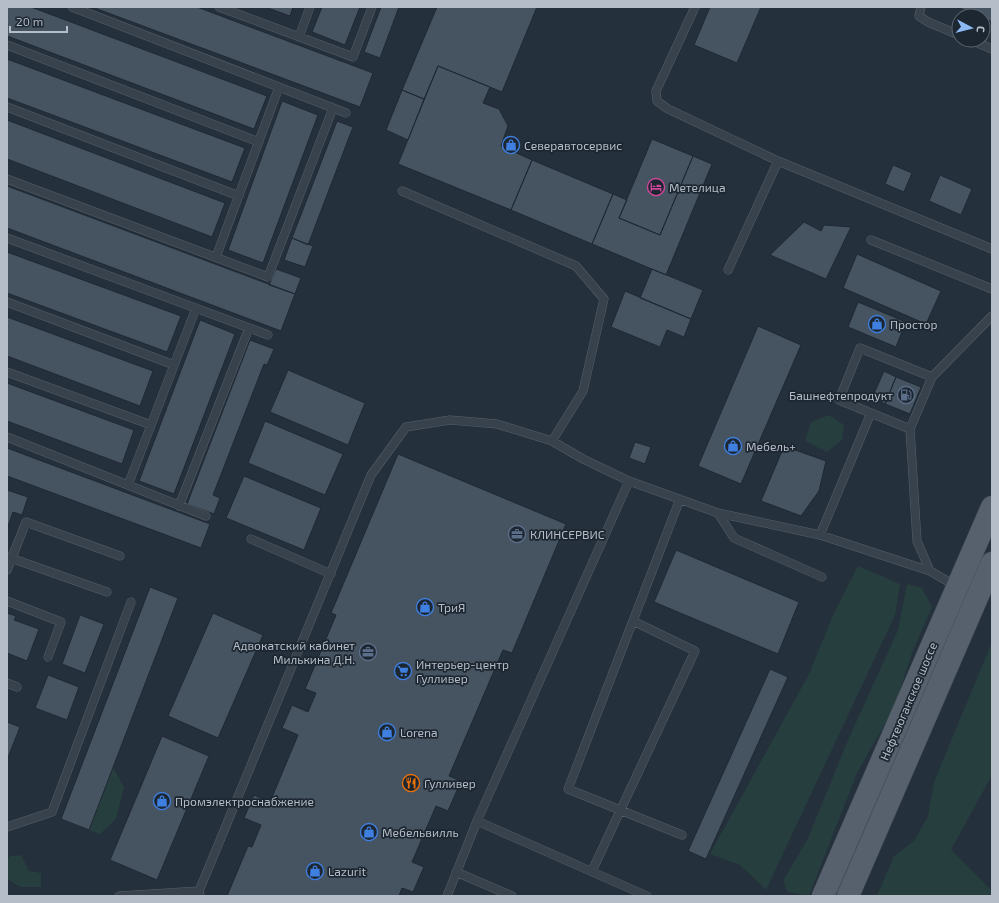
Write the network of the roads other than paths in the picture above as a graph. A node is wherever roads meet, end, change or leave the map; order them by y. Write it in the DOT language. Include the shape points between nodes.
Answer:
graph roads {
  1 [pos="72,7"];
  2 [pos="219,7"];
  3 [pos="310,7"];
  4 [pos="372,7"];
  5 [pos="695,7"];
  6 [pos="921,7"];
  7 [pos="951,32"];
  8 [pos="299,37"];
  9 [pos="7,45"];
  10 [pos="279,87"];
  11 [pos="7,107"];
  12 [pos="333,108"];
  13 [pos="346,113"];
  14 [pos="259,142"];
  15 [pos="778,161"];
  16 [pos="7,179"];
  17 [pos="402,192"];
  18 [pos="239,196"];
  19 [pos="7,238"];
  20 [pos="871,240"];
  21 [pos="992,249"];
  22 [pos="216,257"];
  23 [pos="728,270"];
  24 [pos="992,289"];
  25 [pos="7,302"];
  26 [pos="196,308"];
  27 [pos="992,316"];
  28 [pos="249,328"];
  29 [pos="268,335"];
  30 [pos="174,365"];
  31 [pos="7,372"];
  32 [pos="932,377"];
  33 [pos="871,413"];
  34 [pos="151,425"];
  35 [pos="910,429"];
  36 [pos="7,438"];
  37 [pos="552,441"];
  38 [pos="629,481"];
  39 [pos="128,485"];
  40 [pos="680,499"];
  41 [pos="179,506"];
  42 [pos="992,507"];
  43 [pos="718,513"];
  44 [pos="206,516"];
  45 [pos="820,535"];
  46 [pos="251,539"];
  47 [pos="120,556"];
  48 [pos="9,558"];
  49 [pos="992,563"];
  50 [pos="7,570"];
  51 [pos="930,571"];
  52 [pos="330,574"];
  53 [pos="822,577"];
  54 [pos="958,587"];
  55 [pos="107,592"];
  56 [pos="7,601"];
  57 [pos="131,602"];
  58 [pos="633,622"];
  59 [pos="48,657"];
  60 [pos="7,683"];
  61 [pos="17,687"];
  62 [pos="620,810"];
  63 [pos="477,821"];
  64 [pos="7,827"];
  65 [pos="682,835"];
  66 [pos="592,871"];
  67 [pos="456,872"];
  68 [pos="200,894"];
  69 [pos="119,896"];
  70 [pos="447,896"];
  71 [pos="512,896"];
  72 [pos="647,896"];
  73 [pos="824,896"];
  74 [pos="848,896"];
  1 -- 10 [label="lane"];
  2 -- 8 [label="lane"];
  3 -- 8 [label="lane"];
  4 -- 8 [label="lane" via="353,57"];
  5 -- 15 [label="lane" via="656,91 657,101 668,109"];
  6 -- 7 [label="lane" via="919,16"];
  9 -- 14 [label="lane"];
  10 -- 12 [label="lane"];
  10 -- 14 [label="lane"];
  11 -- 18 [label="lane"];
  12 -- 13 [label="lane"];
  12 -- 22 [label="lane" via="268,277"];
  14 -- 18 [label="lane"];
  15 -- 21 [label="lane"];
  15 -- 23 [label="lane"];
  16 -- 22 [label="lane"];
  17 -- 37 [label="lane" via="576,266 604,299 583,391"];
  18 -- 22 [label="lane"];
  19 -- 26 [label="lane"];
  20 -- 24 [label="lane"];
  25 -- 30 [label="lane"];
  26 -- 28 [label="lane"];
  26 -- 30 [label="lane"];
  27 -- 32 [label="lane"];
  28 -- 29 [label="lane"];
  28 -- 41 [label="lane"];
  30 -- 34 [label="lane"];
  31 -- 34 [label="lane"];
  32 -- 33 [label="lane" via="860,348 839,400"];
  32 -- 35 [label="lane"];
  33 -- 35 [label="lane"];
  33 -- 45 [label="lane"];
  34 -- 39 [label="lane"];
  35 -- 51 [label="lane" via="917,541"];
  36 -- 39 [label="lane"];
  37 -- 38 [label="lane"];
  37 -- 52 [label="lane" via="496,424 450,420 406,427 371,475"];
  38 -- 40 [label="lane"];
  38 -- 63 [label="lane"];
  39 -- 41 [label="lane"];
  40 -- 43 [label="lane"];
  40 -- 58 [label="lane"];
  41 -- 44 [label="lane"];
  42 -- 54 [label="main road, Нефтеюганское шоссе"];
  43 -- 45 [label="lane"];
  43 -- 53 [label="lane" via="734,538"];
  45 -- 51 [label="lane"];
  46 -- 52 [label="lane"];
  47 -- 48 [label="lane" via="26,522"];
  48 -- 50 [label="lane"];
  48 -- 55 [label="lane"];
  49 -- 74 [label="main road, Нефтеюганское шоссе"];
  51 -- 54 [label="lane"];
  52 -- 68 [label="lane"];
  54 -- 73 [label="main road, Нефтеюганское шоссе"];
  56 -- 59 [label="lane" via="61,622"];
  57 -- 64 [label="lane" via="52,812"];
  58 -- 62 [label="lane" via="568,788"];
  58 -- 62 [label="lane" via="695,651"];
  60 -- 61 [label="lane"];
  62 -- 65 [label="lane"];
  62 -- 66 [label="lane"];
  63 -- 66 [label="lane"];
  63 -- 67 [label="lane"];
  66 -- 72 [label="lane"];
  67 -- 70 [label="lane"];
  67 -- 71 [label="lane"];
  68 -- 69 [label="lane"];
}
